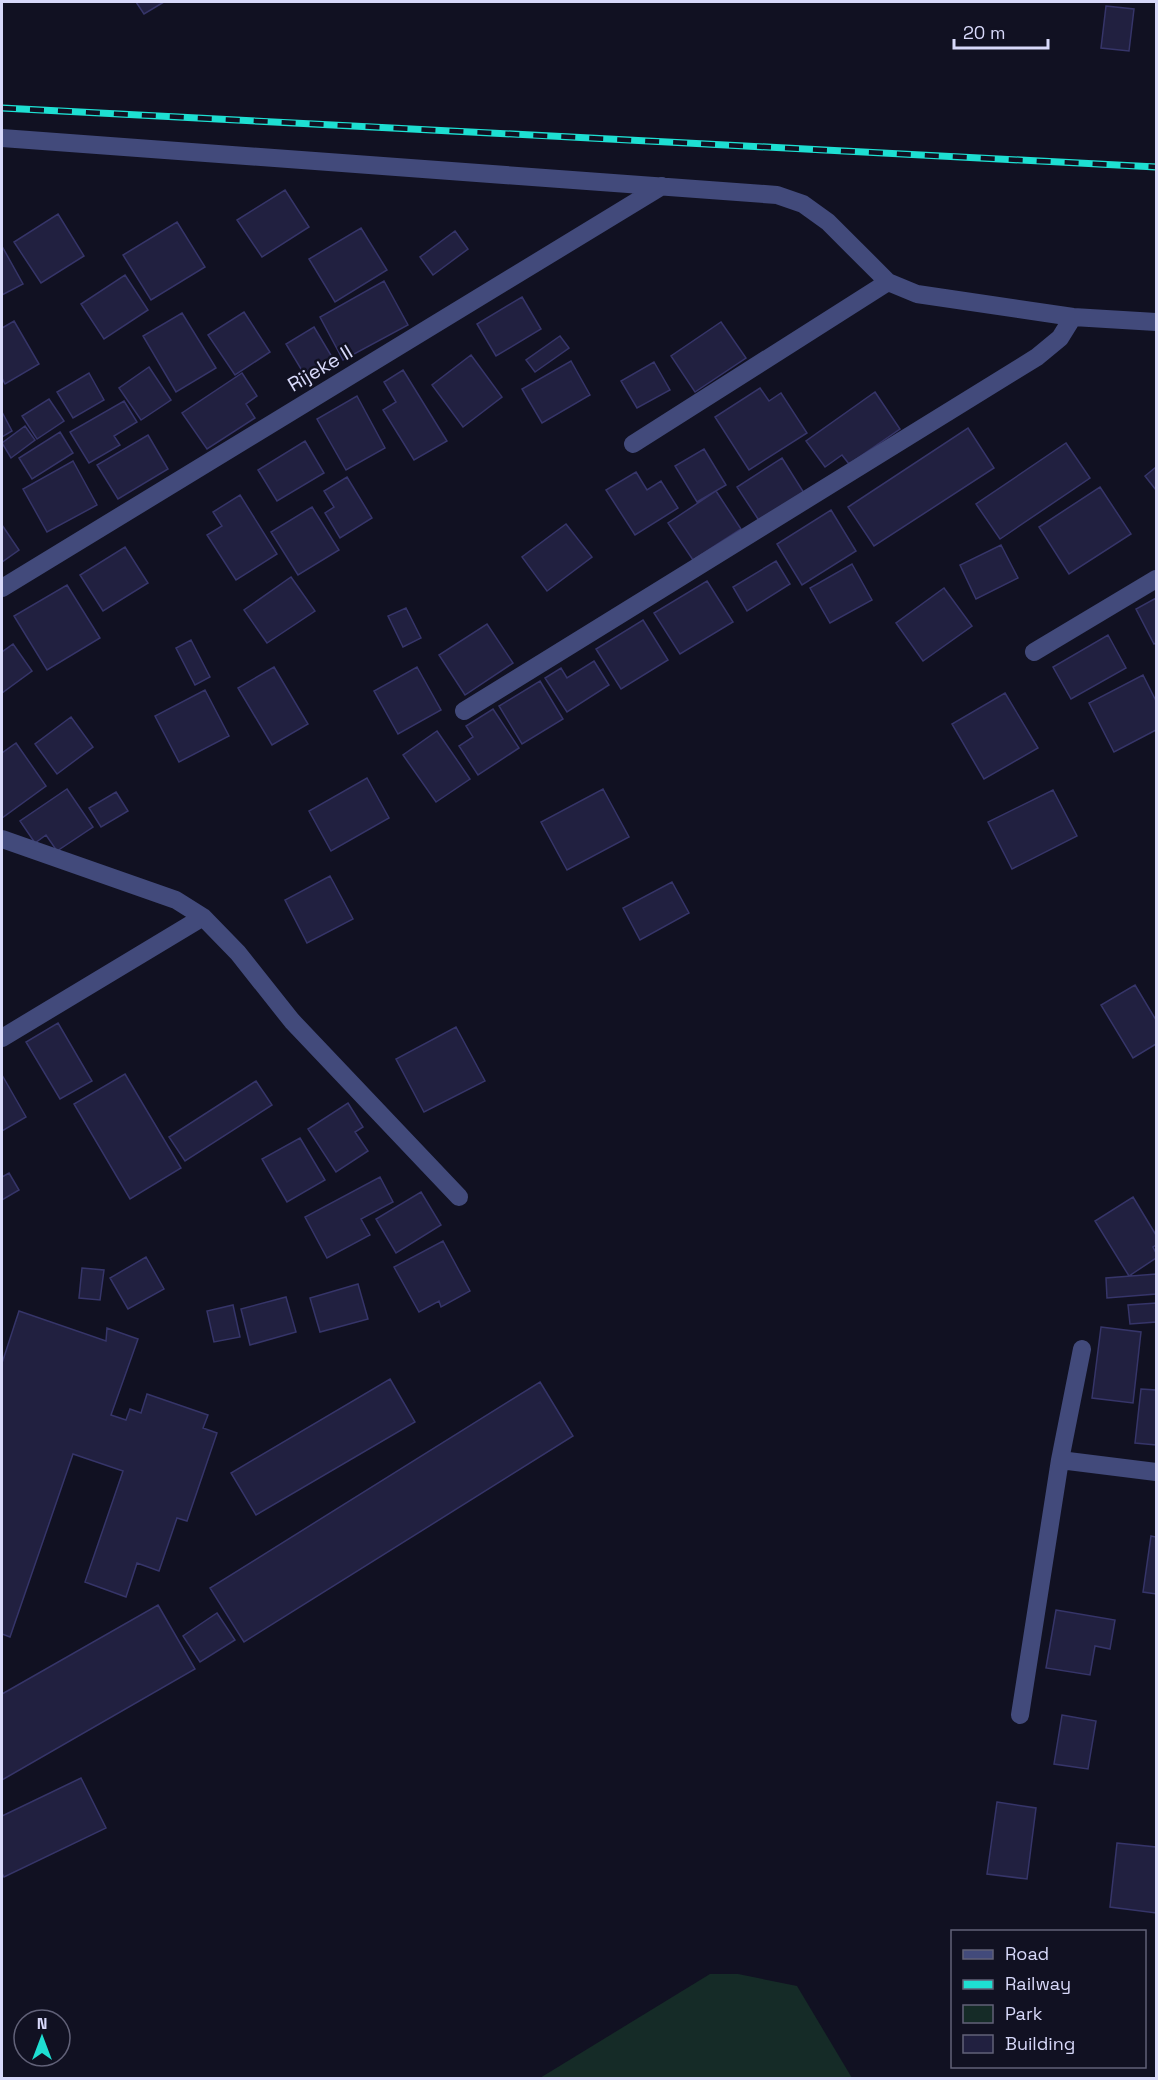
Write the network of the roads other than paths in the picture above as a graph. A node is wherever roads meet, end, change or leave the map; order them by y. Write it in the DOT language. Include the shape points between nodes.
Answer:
graph roads {
  1 [pos="2,138"];
  2 [pos="662,186"];
  3 [pos="888,282"];
  4 [pos="1073,317"];
  5 [pos="1156,322"];
  6 [pos="633,444"];
  7 [pos="1156,579"];
  8 [pos="2,588"];
  9 [pos="1034,652"];
  10 [pos="464,711"];
  11 [pos="2,839"];
  12 [pos="204,917"];
  13 [pos="2,1038"];
  14 [pos="459,1197"];
  15 [pos="1082,1349"];
  16 [pos="1060,1460"];
  17 [pos="1156,1472"];
  18 [pos="1020,1715"];
  1 -- 2 [label="street"];
  2 -- 3 [label="street" via="777,195 803,204 828,222"];
  2 -- 8 [label="street, Rijeke II"];
  3 -- 4 [label="street" via="918,294"];
  3 -- 6 [label="street"];
  4 -- 5 [label="street"];
  4 -- 10 [label="street" via="1060,338 1037,357"];
  7 -- 9 [label="street"];
  11 -- 12 [label="street" via="176,900"];
  12 -- 13 [label="street"];
  12 -- 14 [label="street" via="238,952 292,1021"];
  15 -- 16 [label="street"];
  16 -- 17 [label="street"];
  16 -- 18 [label="street"];
}
